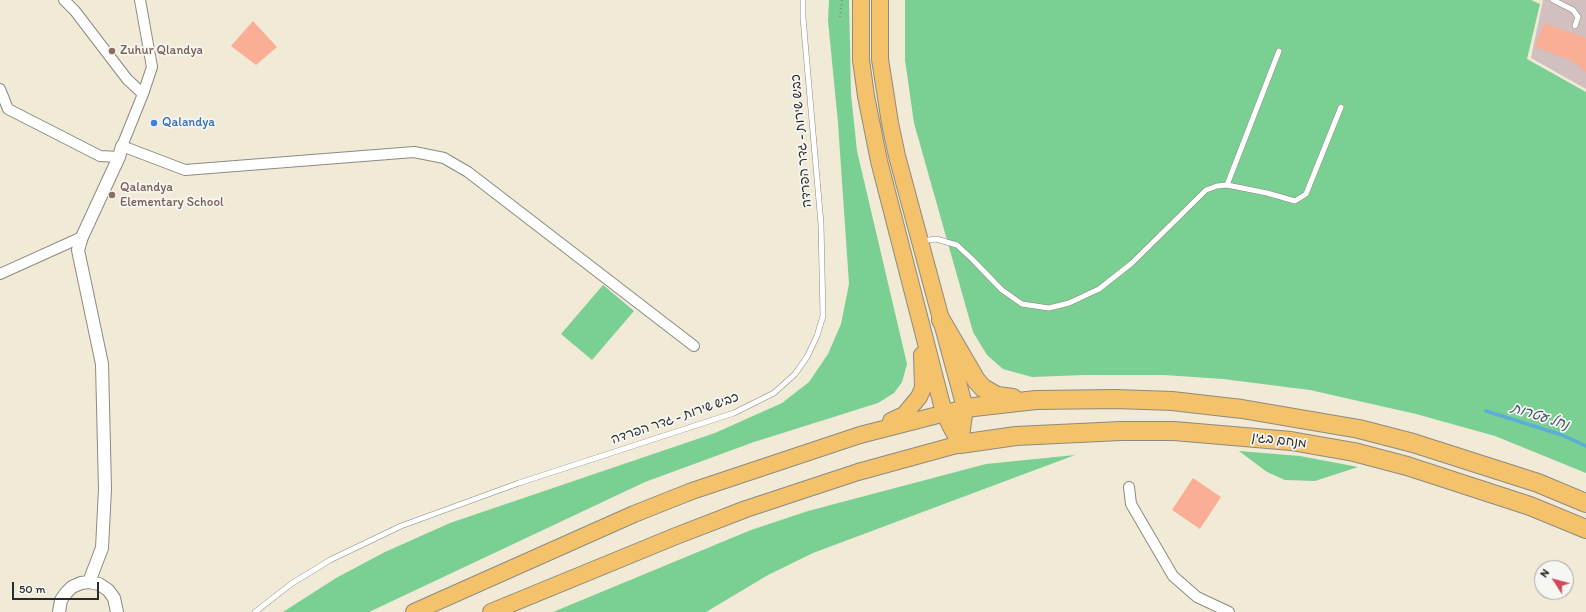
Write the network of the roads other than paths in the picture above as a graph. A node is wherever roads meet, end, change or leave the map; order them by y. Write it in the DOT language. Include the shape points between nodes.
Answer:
graph roads {
  1 [pos="64,0"];
  2 [pos="140,0"];
  3 [pos="803,0"];
  4 [pos="861,0"];
  5 [pos="880,0"];
  6 [pos="1553,0"];
  7 [pos="1575,26"];
  8 [pos="1279,51"];
  9 [pos="0,89"];
  10 [pos="143,94"];
  11 [pos="1341,107"];
  12 [pos="121,151"];
  13 [pos="1227,185"];
  14 [pos="82,237"];
  15 [pos="920,242"];
  16 [pos="0,274"];
  17 [pos="919,316"];
  18 [pos="941,320"];
  19 [pos="694,346"];
  20 [pos="1036,400"];
  21 [pos="964,408"];
  22 [pos="944,413"];
  23 [pos="860,435"];
  24 [pos="960,444"];
  25 [pos="1129,487"];
  26 [pos="1586,503"];
  27 [pos="1586,529"];
  28 [pos="89,582"];
  29 [pos="59,612"];
  30 [pos="117,612"];
  31 [pos="255,612"];
  32 [pos="414,612"];
  33 [pos="491,612"];
  34 [pos="1229,612"];
  1 -- 10 [label="street" via="127,79"];
  2 -- 10 [label="street" via="152,67"];
  3 -- 31 [label="lane, כביש שירות - גדר הפרדה" via="821,224 823,316 807,357 795,374 774,393 734,413 401,526 330,560 291,584"];
  4 -- 17 [label="highway" via="861,60 872,126"];
  5 -- 15 [label="highway" via="880,59 885,93"];
  6 -- 7 [label="lane" via="1573,10 1578,17"];
  8 -- 13 [label="lane"];
  9 -- 12 [label="street" via="8,109 100,156"];
  10 -- 12 [label="street"];
  11 -- 13 [label="lane" via="1306,194 1295,201"];
  12 -- 14 [label="street"];
  12 -- 19 [label="street" via="185,170 414,152 444,158 468,172"];
  13 -- 15 [label="lane" via="1206,190 1132,263 1099,289 1070,304 1049,308 1022,304 1002,290 957,245 936,239"];
  14 -- 16 [label="street"];
  14 -- 28 [label="street" via="78,250 102,364 103,380 105,489 102,548"];
  15 -- 18 [label="highway"];
  17 -- 22 [label="highway"];
  17 -- 23 [label="highway" via="924,376 919,397 904,415"];
  18 -- 20 [label="highway" via="969,370 983,388 998,396"];
  18 -- 21 [label="highway"];
  20 -- 21 [label="highway, מנחם בגין"];
  20 -- 26 [label="highway, מנחם בגין" via="1172,401 1242,409 1359,429 1485,465"];
  21 -- 22 [label="highway"];
  21 -- 24 [label="highway"];
  22 -- 23 [label="highway"];
  22 -- 24 [label="highway"];
  23 -- 32 [label="highway" via="692,491"];
  24 -- 27 [label="highway, מנחם בגין" via="1016,436 1121,431 1174,431 1291,441 1354,452 1406,466 1530,506"];
  24 -- 33 [label="highway" via="858,472 746,509"];
  25 -- 34 [label="street" via="1131,504 1173,576 1198,597"];
  28 -- 29 [label="street" via="72,587 61,600"];
  28 -- 30 [label="street" via="99,584 108,590 114,598"];
}
